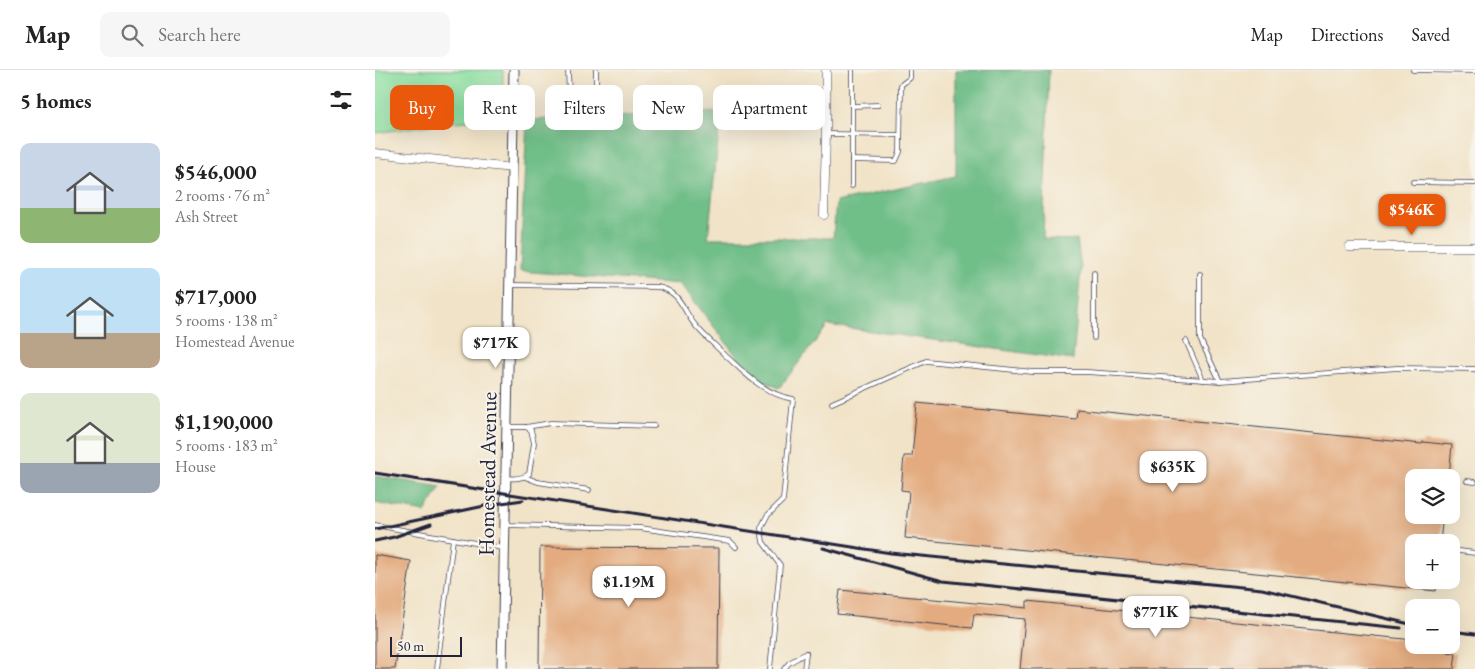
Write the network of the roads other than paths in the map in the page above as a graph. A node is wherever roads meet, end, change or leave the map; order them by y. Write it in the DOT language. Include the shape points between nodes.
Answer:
graph roads {
  1 [pos="514,70"];
  2 [pos="568,70"];
  3 [pos="596,70"];
  4 [pos="826,70"];
  5 [pos="852,70"];
  6 [pos="910,70"];
  7 [pos="1413,70"];
  8 [pos="1475,70"];
  9 [pos="878,105"];
  10 [pos="852,106"];
  11 [pos="826,134"];
  12 [pos="852,134"];
  13 [pos="900,135"];
  14 [pos="375,153"];
  15 [pos="852,160"];
  16 [pos="512,168"];
  17 [pos="1413,182"];
  18 [pos="1475,182"];
  19 [pos="851,186"];
  20 [pos="823,215"];
  21 [pos="1349,247"];
  22 [pos="1475,247"];
  23 [pos="1094,273"];
  24 [pos="1200,274"];
  25 [pos="510,285"];
  26 [pos="1094,338"];
  27 [pos="1187,341"];
  28 [pos="1475,368"];
  29 [pos="1203,380"];
  30 [pos="1220,381"];
  31 [pos="832,403"];
  32 [pos="654,426"];
  33 [pos="507,427"];
  34 [pos="526,427"];
  35 [pos="525,477"];
  36 [pos="505,478"];
  37 [pos="1467,481"];
  38 [pos="1475,482"];
  39 [pos="589,490"];
  40 [pos="375,525"];
  41 [pos="505,525"];
  42 [pos="453,539"];
  43 [pos="737,547"];
  44 [pos="504,548"];
  45 [pos="1460,551"];
  46 [pos="1475,553"];
  47 [pos="437,669"];
  48 [pos="502,669"];
  49 [pos="770,669"];
  50 [pos="784,669"];
  51 [pos="804,669"];
  1 -- 16 [label="street, Homestead Avenue"];
  2 -- 3 [label="lane" via="569,95 595,95"];
  4 -- 11 [label="street"];
  5 -- 10 [label="lane"];
  6 -- 13 [label="lane" via="910,78 901,85"];
  7 -- 8 [label="lane"];
  9 -- 10 [label="lane"];
  10 -- 12 [label="lane"];
  11 -- 12 [label="lane"];
  11 -- 20 [label="street"];
  12 -- 13 [label="lane"];
  12 -- 15 [label="lane"];
  13 -- 15 [label="lane" via="897,160"];
  14 -- 16 [label="street"];
  15 -- 19 [label="lane"];
  16 -- 25 [label="street, Homestead Avenue"];
  17 -- 18 [label="lane"];
  21 -- 22 [label="street"];
  23 -- 26 [label="lane"];
  24 -- 30 [label="lane" via="1200,339"];
  25 -- 33 [label="street, Homestead Avenue"];
  25 -- 49 [label="lane" via="658,287 668,290 676,296 700,331 756,384 775,394 793,398 783,500 767,516 761,528 763,542 780,566"];
  27 -- 29 [label="lane"];
  28 -- 30 [label="lane" via="1397,368"];
  29 -- 30 [label="lane"];
  29 -- 31 [label="lane" via="1087,372 1033,372 926,361"];
  32 -- 34 [label="lane" via="551,423"];
  33 -- 34 [label="lane"];
  33 -- 36 [label="street, Homestead Avenue"];
  34 -- 35 [label="lane" via="531,430 534,443 531,469"];
  35 -- 36 [label="lane"];
  35 -- 39 [label="lane"];
  36 -- 41 [label="street, Homestead Avenue"];
  37 -- 38 [label="lane"];
  40 -- 42 [label="lane"];
  41 -- 43 [label="lane" via="640,528 730,541"];
  41 -- 44 [label="street, Homestead Avenue"];
  42 -- 44 [label="lane"];
  42 -- 47 [label="lane"];
  44 -- 48 [label="street, Homestead Avenue"];
  45 -- 46 [label="lane"];
  50 -- 51 [label="lane" via="806,653"];
}
